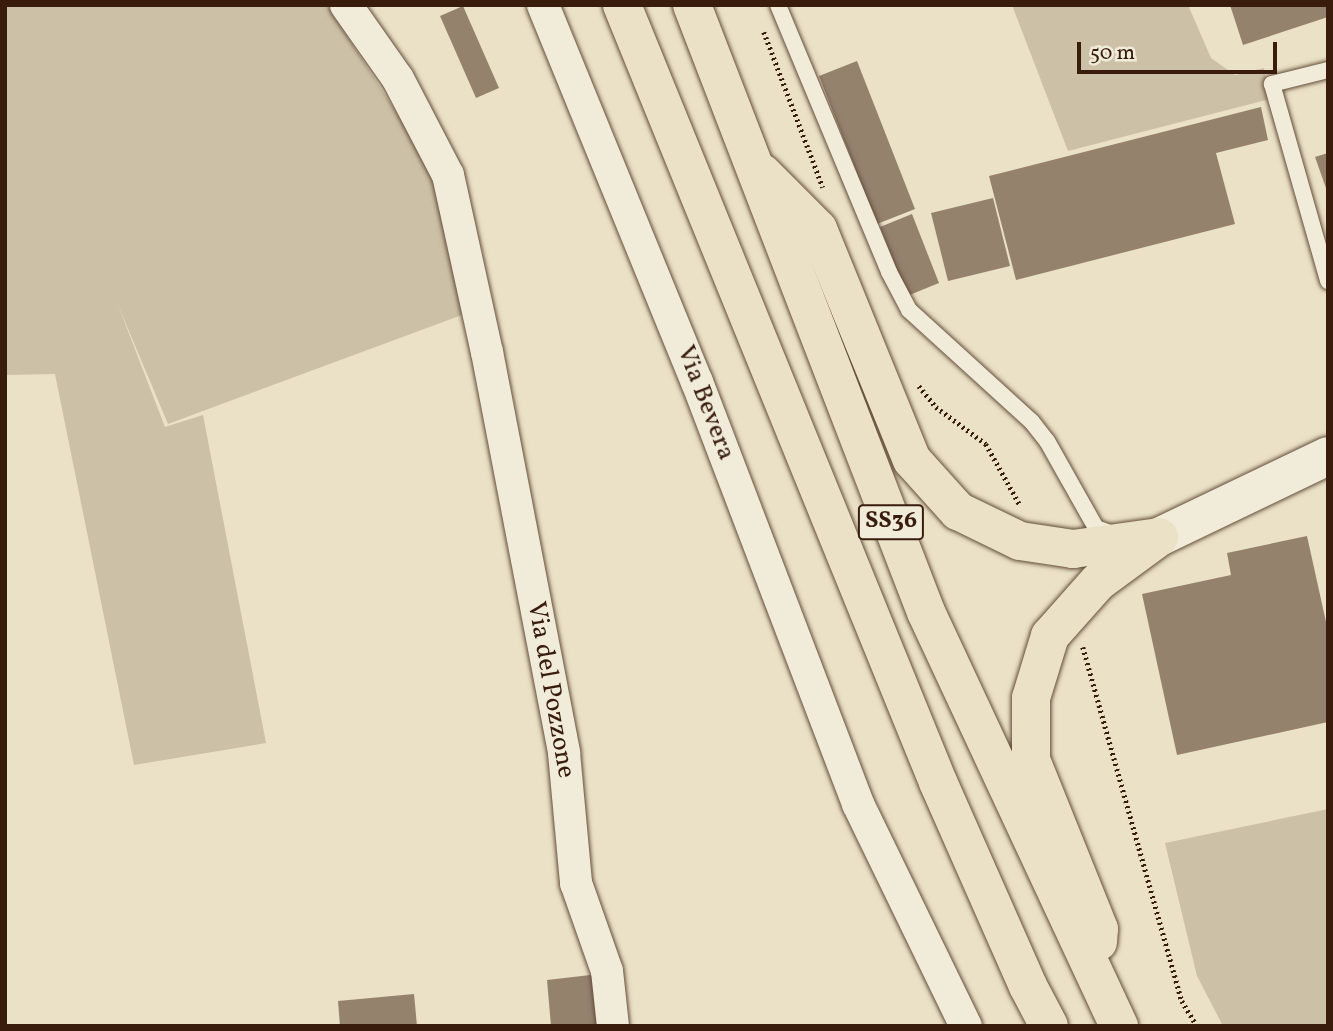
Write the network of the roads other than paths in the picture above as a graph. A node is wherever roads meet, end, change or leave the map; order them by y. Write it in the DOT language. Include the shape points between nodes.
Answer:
graph roads {
  1 [pos="346,5"];
  2 [pos="543,5"];
  3 [pos="597,5"];
  4 [pos="622,5"];
  5 [pos="692,5"];
  6 [pos="778,5"];
  7 [pos="1328,70"];
  8 [pos="752,163"];
  9 [pos="687,164"];
  10 [pos="1328,281"];
  11 [pos="1328,456"];
  12 [pos="1159,537"];
  13 [pos="1093,975"];
  14 [pos="613,1026"];
  15 [pos="966,1026"];
  16 [pos="1049,1026"];
  17 [pos="1119,1026"];
  1 -- 14 [label="street, Via del Pozzone" via="398,79 448,175 564,753 576,883 607,971"];
  2 -- 15 [label="street, Via Bevera" via="698,382 858,804"];
  3 -- 9 [label="highway"];
  4 -- 9 [label="highway, SS36"];
  5 -- 8 [label="highway, SS36"];
  6 -- 12 [label="lane" via="909,310 1032,422 1096,528 1109,534"];
  7 -- 10 [label="lane" via="1272,84"];
  8 -- 12 [label="highway" via="818,229 912,460 958,512 1020,541 1073,549"];
  8 -- 13 [label="highway, SS36" via="926,612"];
  9 -- 16 [label="highway, SS36" via="938,782"];
  11 -- 12 [label="street"];
  12 -- 13 [label="highway" via="1098,582 1050,636 1031,698 1031,760 1099,929"];
  13 -- 17 [label="highway, SS36"];
}
